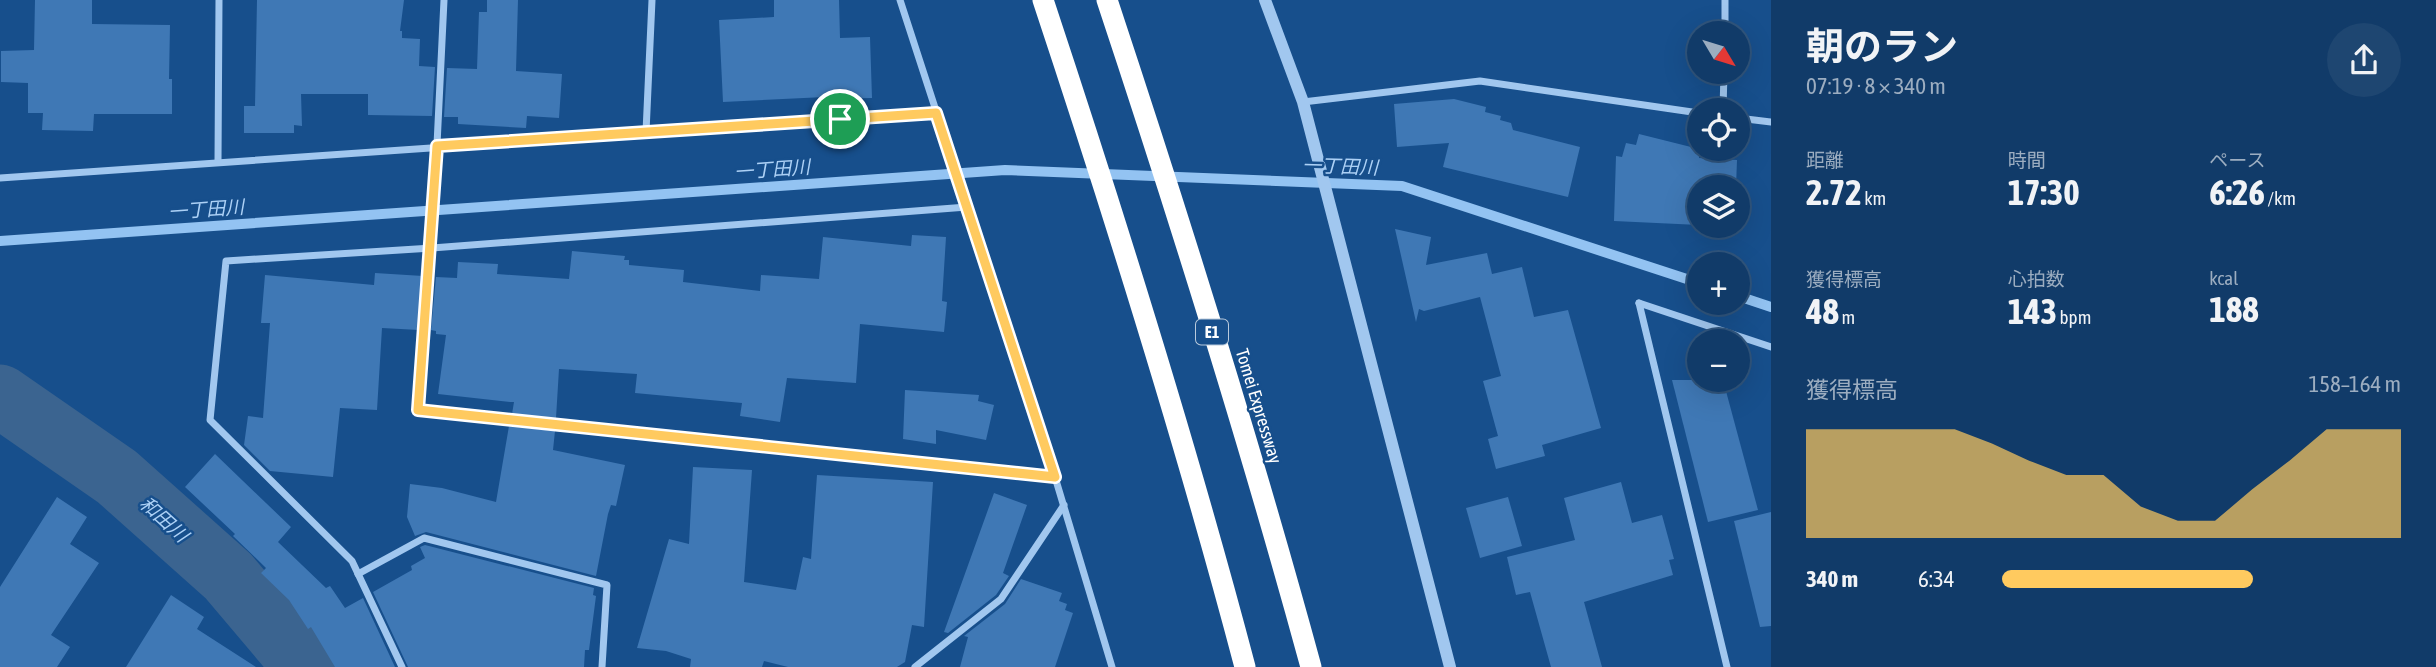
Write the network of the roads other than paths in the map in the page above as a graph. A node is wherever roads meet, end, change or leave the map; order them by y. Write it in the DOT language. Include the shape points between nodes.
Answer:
graph roads {
  1 [pos="219,0"];
  2 [pos="444,0"];
  3 [pos="652,0"];
  4 [pos="900,0"];
  5 [pos="1042,0"];
  6 [pos="1107,0"];
  7 [pos="1265,0"];
  8 [pos="1725,0"];
  9 [pos="1724,21"];
  10 [pos="1303,102"];
  11 [pos="1687,111"];
  12 [pos="936,113"];
  13 [pos="1750,119"];
  14 [pos="1771,122"];
  15 [pos="646,132"];
  16 [pos="437,146"];
  17 [pos="218,161"];
  18 [pos="0,178"];
  19 [pos="967,206"];
  20 [pos="432,248"];
  21 [pos="1771,347"];
  22 [pos="1055,477"];
  23 [pos="1064,505"];
  24 [pos="358,574"];
  25 [pos="402,667"];
  26 [pos="602,667"];
  27 [pos="915,667"];
  28 [pos="1112,667"];
  29 [pos="1245,667"];
  30 [pos="1311,667"];
  31 [pos="1450,667"];
  32 [pos="1727,667"];
  1 -- 17 [label="street"];
  2 -- 16 [label="street"];
  3 -- 15 [label="street"];
  4 -- 12 [label="street"];
  5 -- 29 [label="highway" via="1200,504"];
  6 -- 30 [label="highway, Tomei Expressway / E1" via="1275,533"];
  7 -- 10 [label="street"];
  8 -- 9 [label="street"];
  10 -- 11 [label="street" via="1480,81"];
  10 -- 31 [label="street"];
  12 -- 15 [label="street"];
  12 -- 19 [label="street"];
  13 -- 14 [label="street"];
  15 -- 16 [label="street"];
  16 -- 17 [label="street"];
  16 -- 20 [label="street"];
  17 -- 18 [label="street"];
  19 -- 20 [label="street"];
  19 -- 22 [label="street"];
  20 -- 22 [label="street" via="418,410"];
  20 -- 24 [label="street" via="226,261 210,420 352,561"];
  21 -- 32 [label="street" via="1639,303"];
  22 -- 23 [label="street"];
  23 -- 27 [label="street" via="1001,599"];
  23 -- 28 [label="street"];
  24 -- 25 [label="street"];
  24 -- 26 [label="street" via="424,538 607,586"];
}
